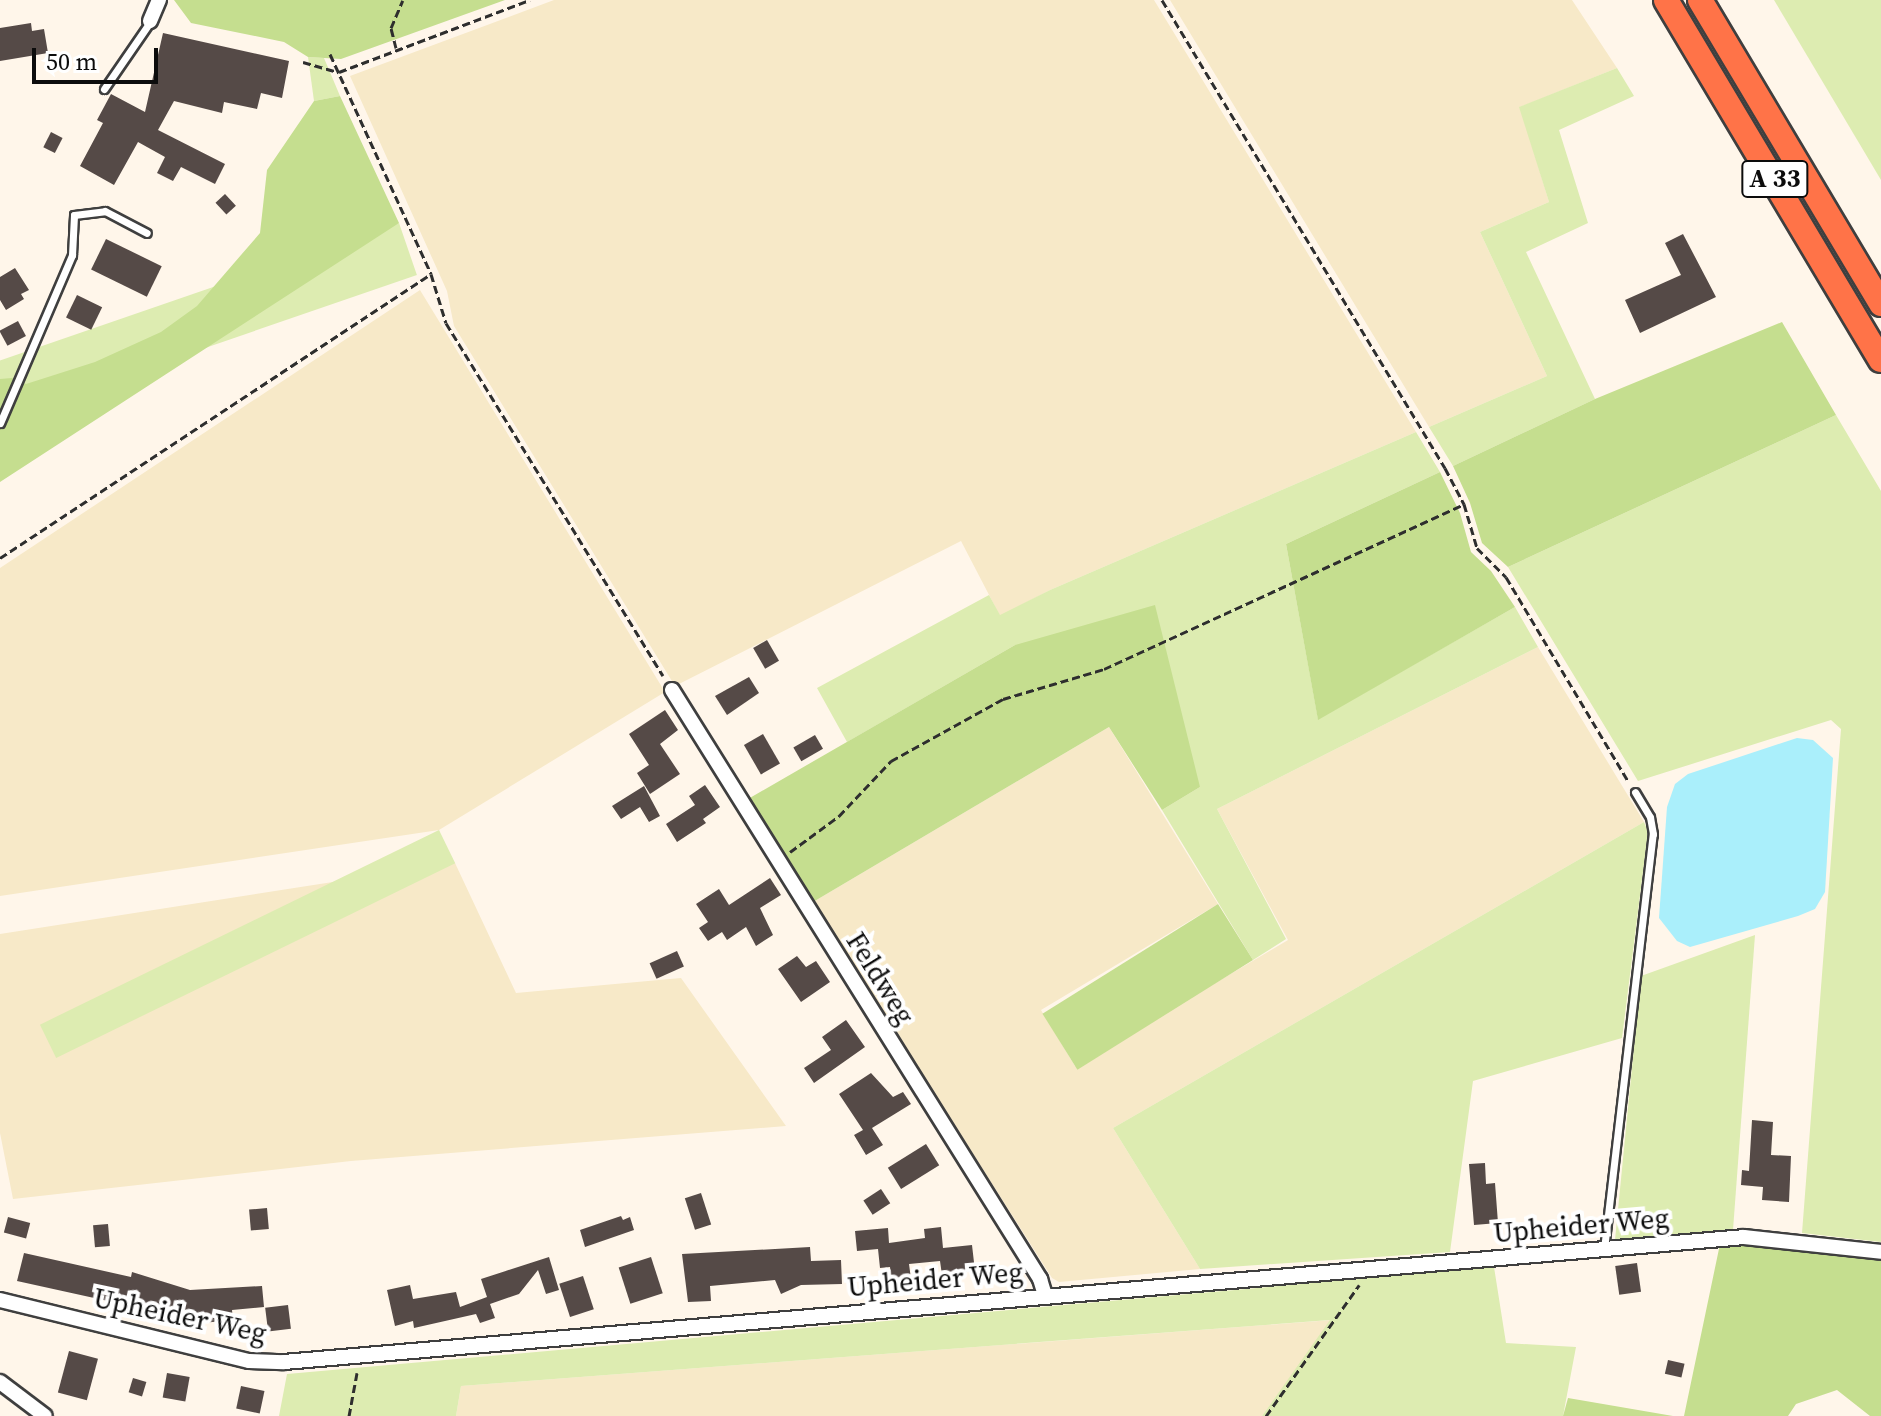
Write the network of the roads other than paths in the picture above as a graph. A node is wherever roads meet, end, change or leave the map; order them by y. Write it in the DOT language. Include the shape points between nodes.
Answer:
graph roads {
  1 [pos="159,0"];
  2 [pos="1666,0"];
  3 [pos="1700,0"];
  4 [pos="150,21"];
  5 [pos="104,89"];
  6 [pos="147,233"];
  7 [pos="1881,304"];
  8 [pos="1881,360"];
  9 [pos="0,423"];
  10 [pos="672,690"];
  11 [pos="1635,792"];
  12 [pos="1604,1249"];
  13 [pos="1881,1252"];
  14 [pos="1045,1295"];
  15 [pos="0,1300"];
  16 [pos="0,1382"];
  17 [pos="45,1416"];
  1 -- 4 [label="street"];
  2 -- 8 [label="highway, A 33"];
  3 -- 7 [label="highway, A 33"];
  4 -- 5 [label="lane"];
  6 -- 9 [label="lane" via="105,211 74,215 72,255"];
  10 -- 14 [label="street, Feldweg" via="1040,1279"];
  11 -- 12 [label="lane" via="1653,834"];
  12 -- 13 [label="street, Upheider Weg" via="1744,1237"];
  12 -- 14 [label="street, Upheider Weg"];
  14 -- 15 [label="street, Upheider Weg" via="249,1361"];
  16 -- 17 [label="street"];
}
